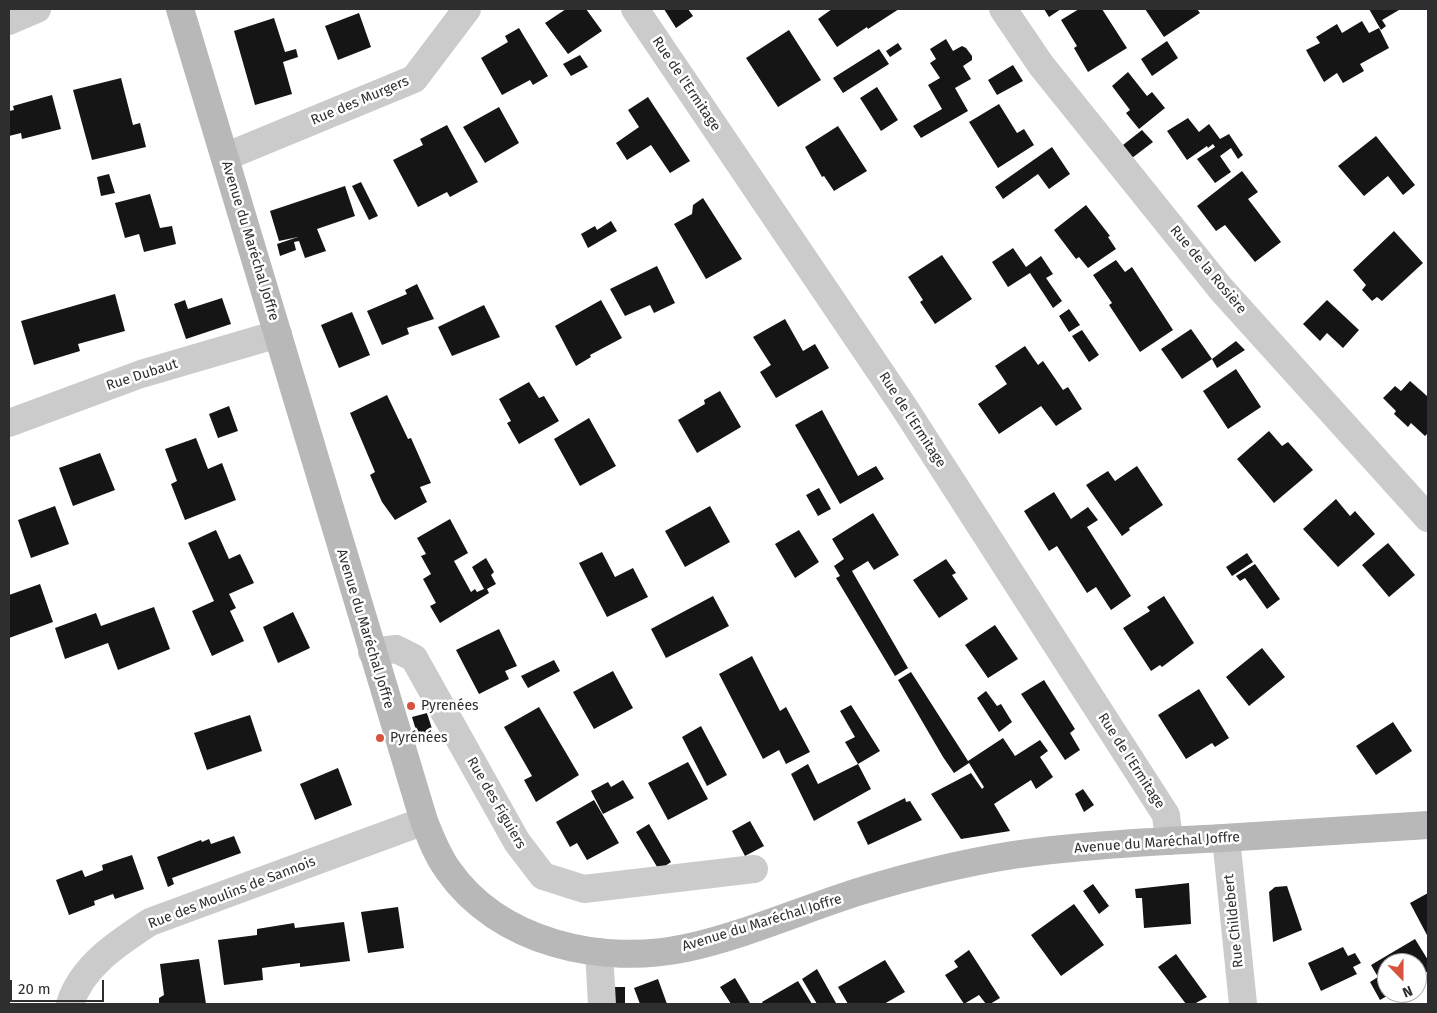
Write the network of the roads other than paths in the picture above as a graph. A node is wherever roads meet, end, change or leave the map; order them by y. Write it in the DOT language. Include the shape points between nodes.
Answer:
graph roads {
  1 [pos="37,9"];
  2 [pos="180,9"];
  3 [pos="467,9"];
  4 [pos="635,9"];
  5 [pos="1003,9"];
  6 [pos="9,21"];
  7 [pos="225,157"];
  8 [pos="278,334"];
  9 [pos="9,423"];
  10 [pos="1428,518"];
  11 [pos="372,652"];
  12 [pos="424,821"];
  13 [pos="1428,825"];
  14 [pos="1226,838"];
  15 [pos="1169,841"];
  16 [pos="754,869"];
  17 [pos="599,952"];
  18 [pos="70,1004"];
  19 [pos="602,1004"];
  20 [pos="1243,1004"];
  1 -- 6 [label="street"];
  2 -- 7 [label="street, Avenue du Maréchal Joffre"];
  3 -- 7 [label="street, Rue des Murgers" via="414,78"];
  4 -- 15 [label="street, Rue de l'Ermitage" via="902,404 1166,815"];
  5 -- 10 [label="street, Rue de la Rosière" via="1041,65 1221,289"];
  7 -- 8 [label="street, Avenue du Maréchal Joffre"];
  8 -- 9 [label="street, Rue Dubaut" via="140,374"];
  8 -- 11 [label="street, Avenue du Maréchal Joffre"];
  11 -- 12 [label="street, Avenue du Maréchal Joffre"];
  11 -- 16 [label="street, Rue des Figuiers" via="396,649 414,658 517,842 543,876 584,890"];
  12 -- 17 [label="street, Avenue du Maréchal Joffre" via="448,870 480,903 514,927 534,936"];
  12 -- 18 [label="street, Rue des Moulins de Sannois" via="150,922 91,966"];
  13 -- 14 [label="street, Avenue du Maréchal Joffre"];
  14 -- 15 [label="street, Avenue du Maréchal Joffre"];
  14 -- 20 [label="street, Rue Childebert"];
  15 -- 17 [label="street, Avenue du Maréchal Joffre" via="1031,853 966,864 861,891 684,948 660,952"];
  17 -- 19 [label="street"];
}
